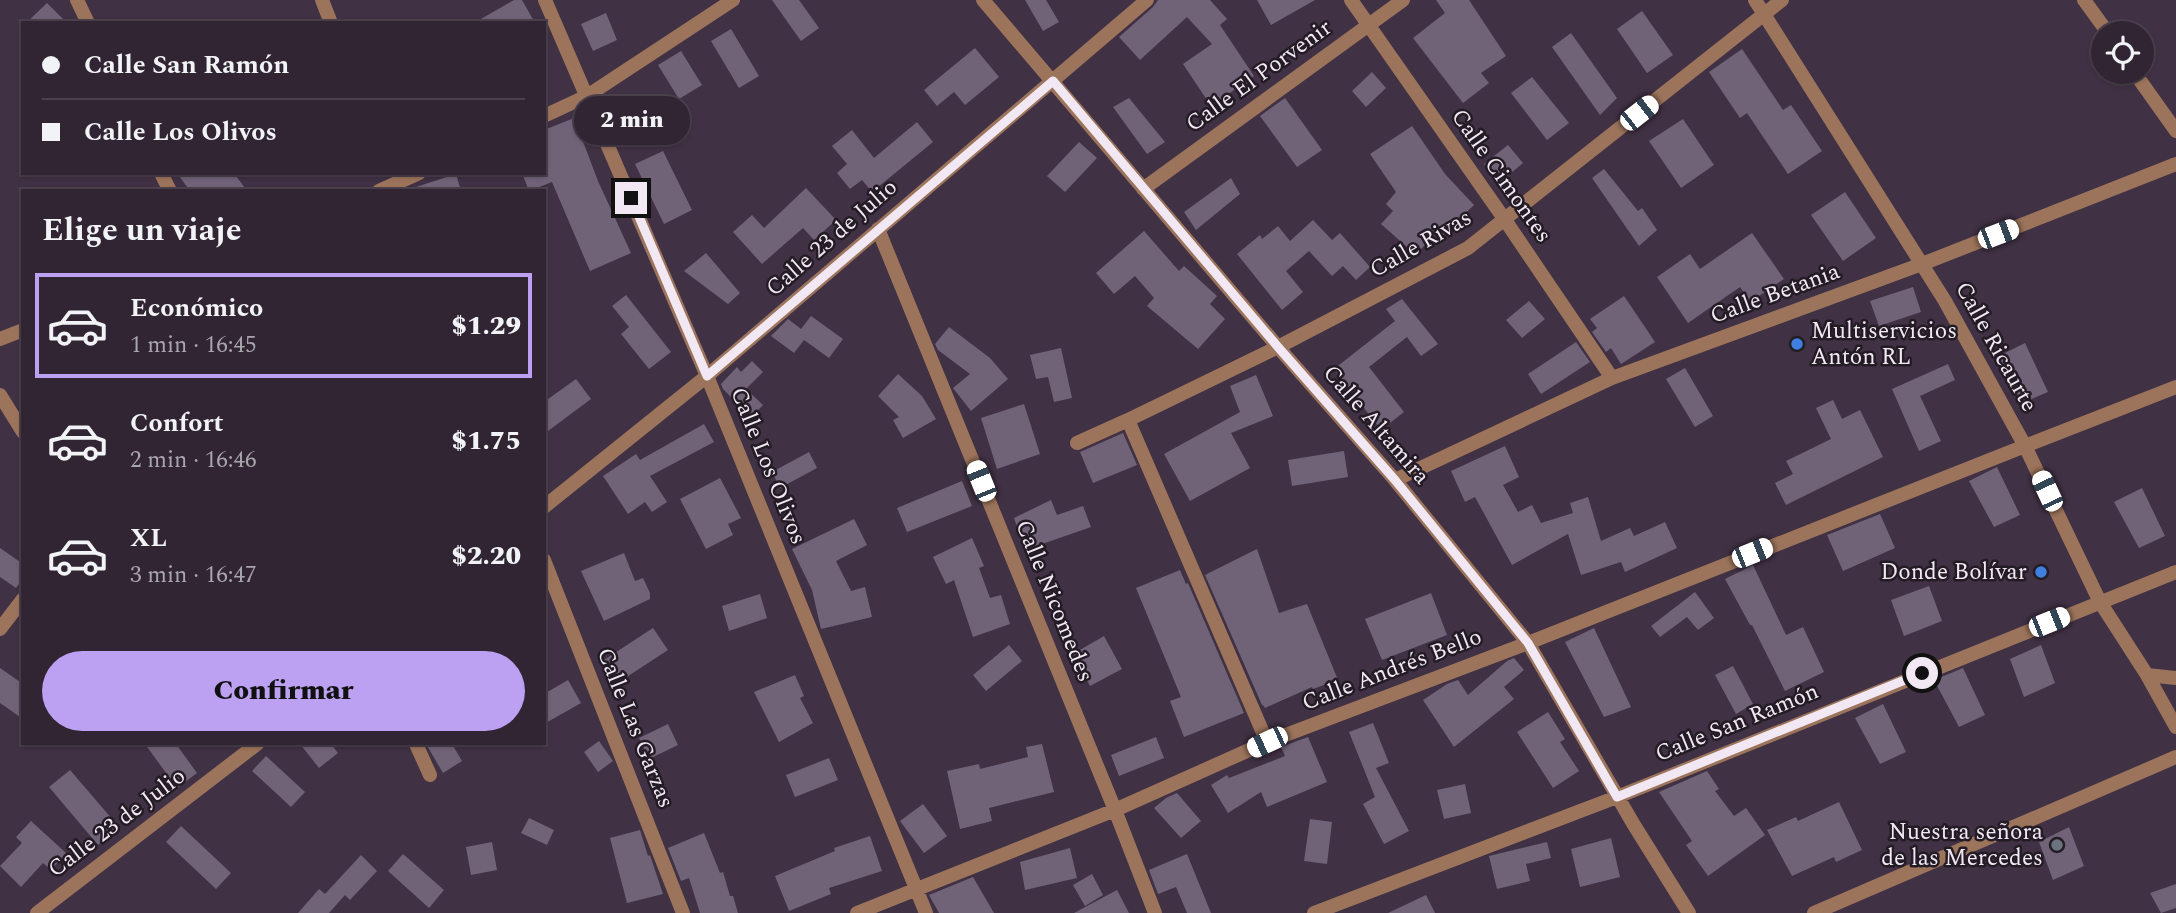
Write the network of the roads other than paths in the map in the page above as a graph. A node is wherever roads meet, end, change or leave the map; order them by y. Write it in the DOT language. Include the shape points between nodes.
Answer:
graph roads {
  1 [pos="77,0"];
  2 [pos="322,0"];
  3 [pos="545,0"];
  4 [pos="733,0"];
  5 [pos="983,0"];
  6 [pos="1147,0"];
  7 [pos="1351,0"];
  8 [pos="1403,0"];
  9 [pos="1755,0"];
  10 [pos="1782,0"];
  11 [pos="2084,0"];
  12 [pos="1764,14"];
  13 [pos="87,21"];
  14 [pos="330,21"];
  15 [pos="2099,21"];
  16 [pos="1367,25"];
  17 [pos="1053,81"];
  18 [pos="2143,84"];
  19 [pos="587,96"];
  20 [pos="546,115"];
  21 [pos="2176,131"];
  22 [pos="2176,164"];
  23 [pos="414,175"];
  24 [pos="393,183"];
  25 [pos="1143,189"];
  26 [pos="1505,220"];
  27 [pos="878,229"];
  28 [pos="1922,264"];
  29 [pos="21,331"];
  30 [pos="0,339"];
  31 [pos="1278,347"];
  32 [pos="707,376"];
  33 [pos="1612,379"];
  34 [pos="2176,387"];
  35 [pos="0,395"];
  36 [pos="1128,421"];
  37 [pos="21,429"];
  38 [pos="1077,443"];
  39 [pos="2025,446"];
  40 [pos="1395,480"];
  41 [pos="546,505"];
  42 [pos="546,565"];
  43 [pos="2176,572"];
  44 [pos="21,602"];
  45 [pos="2100,602"];
  46 [pos="0,629"];
  47 [pos="1528,643"];
  48 [pos="2147,675"];
  49 [pos="2176,678"];
  50 [pos="2176,727"];
  51 [pos="1267,742"];
  52 [pos="416,745"];
  53 [pos="249,746"];
  54 [pos="2176,757"];
  55 [pos="430,775"];
  56 [pos="1617,797"];
  57 [pos="1115,810"];
  58 [pos="917,889"];
  59 [pos="37,913"];
  60 [pos="683,913"];
  61 [pos="857,913"];
  62 [pos="926,913"];
  63 [pos="1154,913"];
  64 [pos="1314,913"];
  65 [pos="1689,913"];
  66 [pos="1814,913"];
  1 -- 13 [label="street"];
  2 -- 14 [label="street"];
  3 -- 19 [label="street, Calle Los Olivos"];
  4 -- 19 [label="street"];
  5 -- 17 [label="street, Calle Altamira"];
  6 -- 17 [label="street, Calle 23 de Julio"];
  7 -- 16 [label="street, Calle Cimontes"];
  8 -- 16 [label="street, Calle El Porvenir"];
  9 -- 12 [label="street, Calle Ricaurte"];
  10 -- 12 [label="street, Calle Rivas"];
  11 -- 15 [label="street"];
  12 -- 26 [label="street, Calle Rivas"];
  12 -- 28 [label="street, Calle Ricaurte"];
  16 -- 25 [label="street, Calle El Porvenir"];
  16 -- 26 [label="street, Calle Cimontes"];
  17 -- 25 [label="street, Calle Altamira"];
  17 -- 27 [label="street, Calle 23 de Julio"];
  18 -- 21 [label="street"];
  19 -- 20 [label="street"];
  19 -- 32 [label="street, Calle Los Olivos"];
  22 -- 28 [label="street, Calle Betania"];
  23 -- 24 [label="street"];
  25 -- 31 [label="street, Calle Altamira"];
  26 -- 31 [label="street, Calle Rivas" via="1468,248"];
  26 -- 33 [label="street, Calle Cimontes"];
  27 -- 32 [label="street, Calle 23 de Julio"];
  27 -- 57 [label="street, Calle Nicomedes"];
  28 -- 33 [label="street, Calle Betania"];
  28 -- 39 [label="street, Calle Ricaurte"];
  29 -- 30 [label="street"];
  31 -- 36 [label="street, Calle Rivas"];
  31 -- 40 [label="street, Calle Altamira"];
  32 -- 41 [label="street, Calle 23 de Julio"];
  32 -- 58 [label="street, Calle Los Olivos"];
  33 -- 40 [label="street, Calle Betania"];
  34 -- 39 [label="street, Calle Andrés Bello"];
  35 -- 37 [label="street"];
  36 -- 38 [label="street, Calle Rivas"];
  36 -- 51 [label="street"];
  39 -- 45 [label="street, Calle Ricaurte"];
  39 -- 47 [label="street, Calle Andrés Bello"];
  40 -- 47 [label="street, Calle Altamira"];
  42 -- 60 [label="street, Calle Las Garzas"];
  43 -- 45 [label="street, Calle San Ramón"];
  44 -- 46 [label="street"];
  45 -- 48 [label="street, Calle Ricaurte"];
  45 -- 56 [label="street, Calle San Ramón"];
  47 -- 51 [label="street, Calle Andrés Bello"];
  47 -- 56 [label="street, Calle Altamira"];
  48 -- 49 [label="street"];
  48 -- 50 [label="street, Calle Ricaurte"];
  51 -- 57 [label="street, Calle Andrés Bello"];
  52 -- 55 [label="street"];
  53 -- 59 [label="street, Calle 23 de Julio"];
  54 -- 66 [label="street"];
  56 -- 64 [label="street, Calle San Ramón"];
  56 -- 65 [label="street, Calle Altamira"];
  57 -- 58 [label="street, Calle Andrés Bello"];
  57 -- 63 [label="street, Calle Nicomedes"];
  58 -- 61 [label="street, Calle Andrés Bello"];
  58 -- 62 [label="street, Calle Los Olivos"];
}
